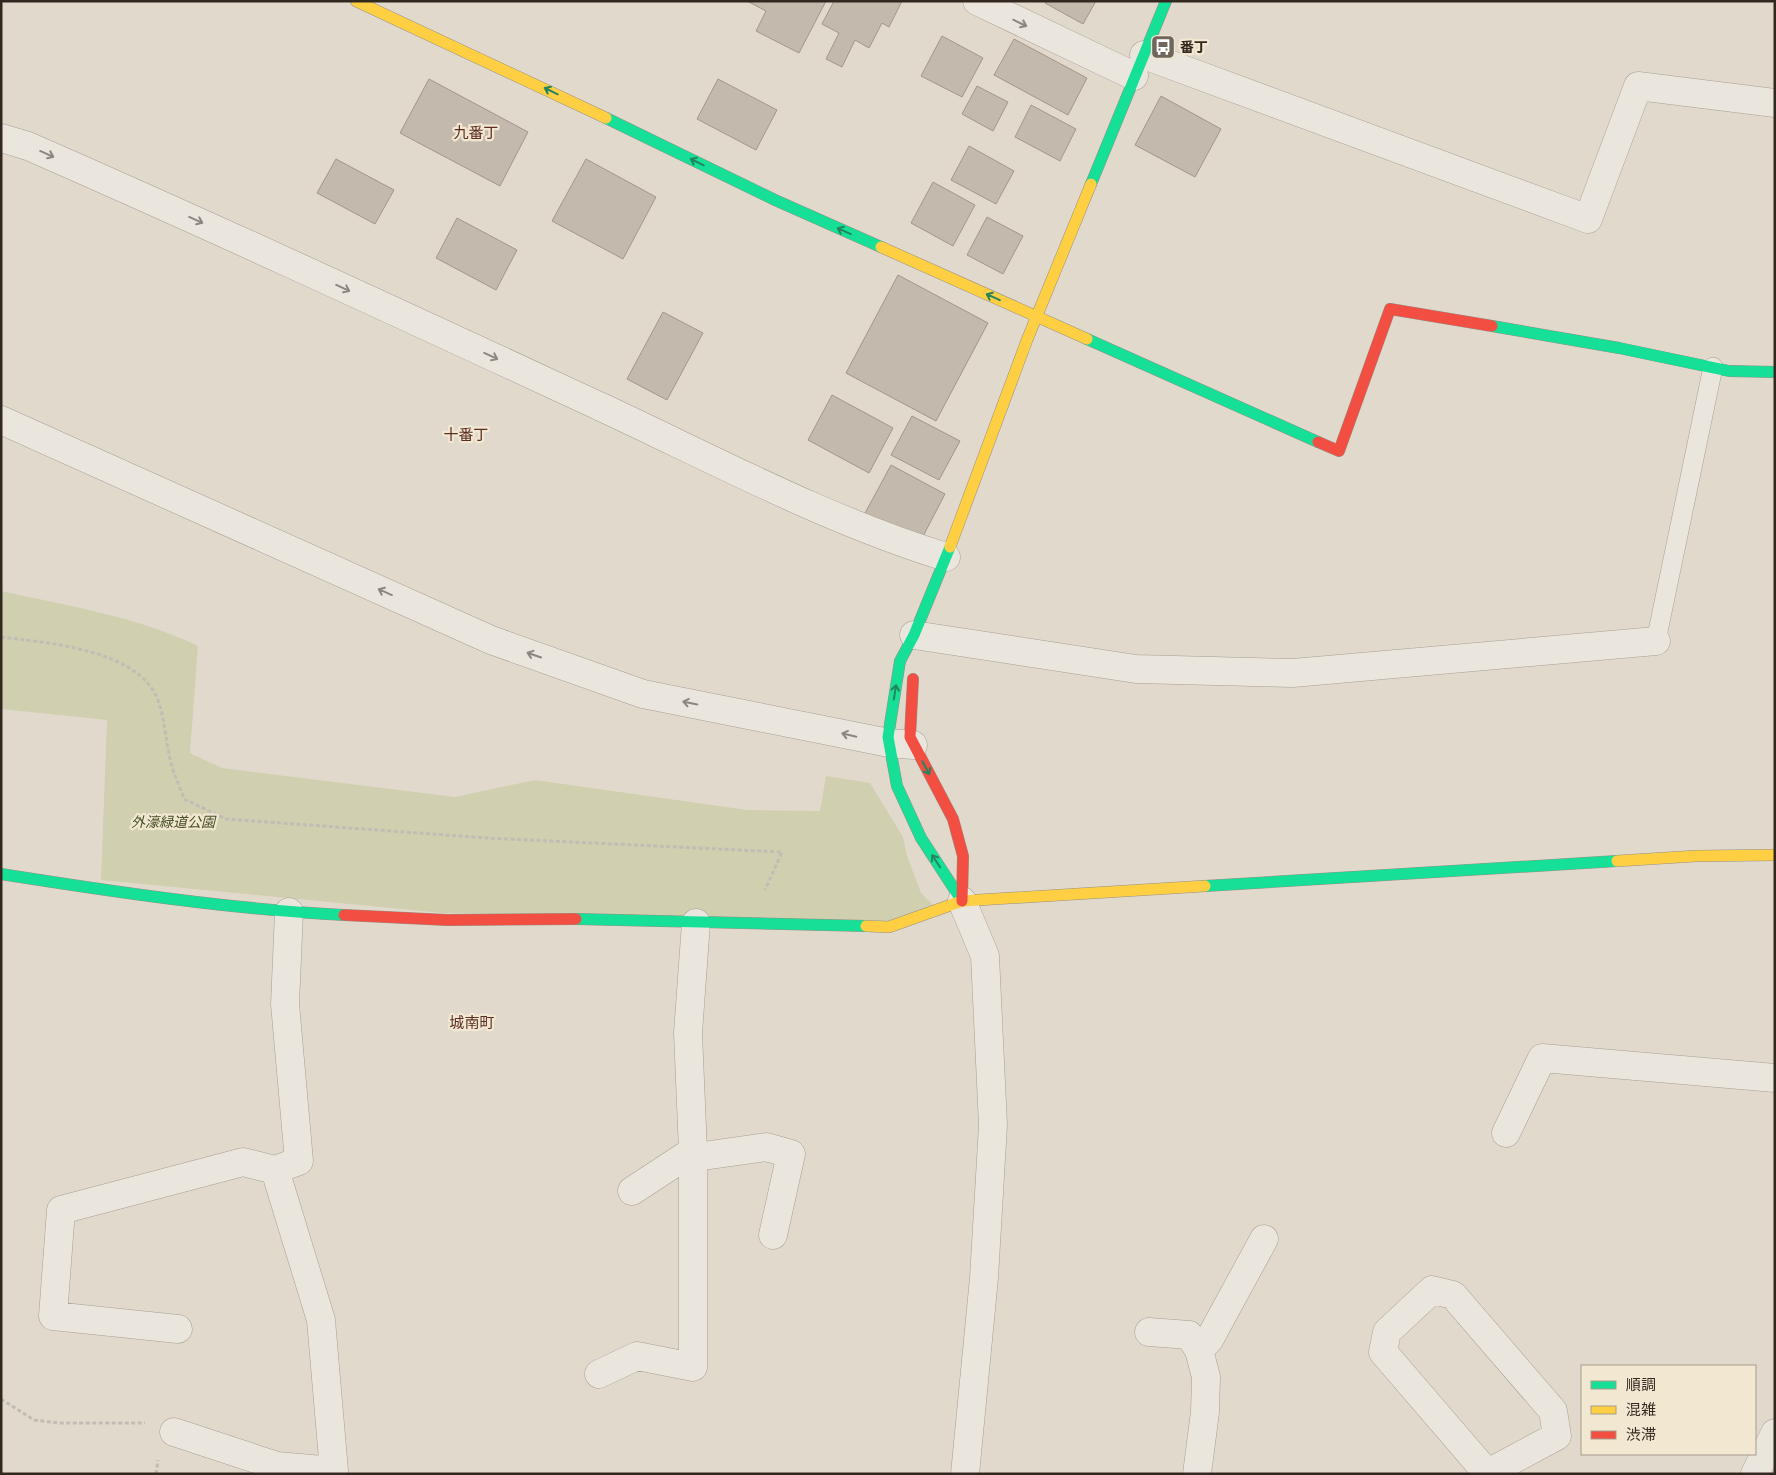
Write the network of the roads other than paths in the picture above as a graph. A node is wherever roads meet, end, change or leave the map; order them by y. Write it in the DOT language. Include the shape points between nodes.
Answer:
graph roads {
  1 [pos="356,1"];
  2 [pos="977,1"];
  3 [pos="1166,1"];
  4 [pos="1139,66"];
  5 [pos="1775,103"];
  6 [pos="1,138"];
  7 [pos="1037,317"];
  8 [pos="1713,368"];
  9 [pos="1775,372"];
  10 [pos="1,420"];
  11 [pos="946,557"];
  12 [pos="914,635"];
  13 [pos="1656,641"];
  14 [pos="902,744"];
  15 [pos="1775,855"];
  16 [pos="1,874"];
  17 [pos="962,902"];
  18 [pos="289,912"];
  19 [pos="696,923"];
  20 [pos="1775,1078"];
  21 [pos="1506,1134"];
  22 [pos="693,1151"];
  23 [pos="275,1170"];
  24 [pos="632,1191"];
  25 [pos="773,1235"];
  26 [pos="1264,1239"];
  27 [pos="178,1330"];
  28 [pos="1149,1332"];
  29 [pos="1198,1350"];
  30 [pos="600,1374"];
  31 [pos="174,1432"];
  32 [pos="1775,1433"];
  33 [pos="965,1474"];
  34 [pos="1197,1474"];
  35 [pos="1486,1474"];
  36 [pos="1755,1474"];
  7 -- 1 [label="street, one-way" via="775,200 492,62"];
  2 -- 4 [label="street, one-way"];
  3 -- 4 [label="street"];
  4 -- 5 [label="street" via="1588,219 1638,86"];
  4 -- 7 [label="street"];
  6 -- 11 [label="street, one-way" via="28,146 204,223 896,542"];
  7 -- 8 [label="street" via="1339,451 1390,309 1619,348"];
  7 -- 11 [label="street"];
  8 -- 9 [label="street"];
  8 -- 13 [label="lane"];
  14 -- 10 [label="street, one-way" via="643,694 491,640"];
  11 -- 12 [label="street"];
  12 -- 13 [label="street" via="1136,668 1293,673"];
  14 -- 12 [label="street, one-way" via="900,661"];
  12 -- 14 [label="street" via="910,737"];
  14 -- 17 [label="street, one-way" via="953,820 962,856"];
  17 -- 14 [label="street, one-way" via="921,838 897,786"];
  15 -- 17 [label="street" via="1696,856"];
  16 -- 18 [label="street" via="122,894"];
  17 -- 19 [label="street" via="889,927"];
  17 -- 33 [label="street" via="984,956 993,1125 984,1278"];
  18 -- 19 [label="street" via="447,920 534,918"];
  18 -- 23 [label="street" via="285,1004 300,1161"];
  19 -- 22 [label="street" via="688,1033"];
  20 -- 21 [label="street" via="1542,1058"];
  22 -- 24 [label="street"];
  22 -- 25 [label="street" via="703,1156 766,1147 791,1154"];
  22 -- 30 [label="street" via="693,1367 637,1356"];
  23 -- 27 [label="street" via="244,1162 61,1210 52,1316"];
  23 -- 31 [label="street" via="321,1320 334,1471 277,1466"];
  26 -- 29 [label="street" via="1209,1340"];
  28 -- 29 [label="street" via="1189,1335"];
  29 -- 34 [label="street" via="1206,1377"];
  32 -- 36 [label="street"];
  35 -- 35 [label="street" via="1557,1436 1553,1411 1453,1295 1432,1290 1387,1332 1383,1352"];
}
